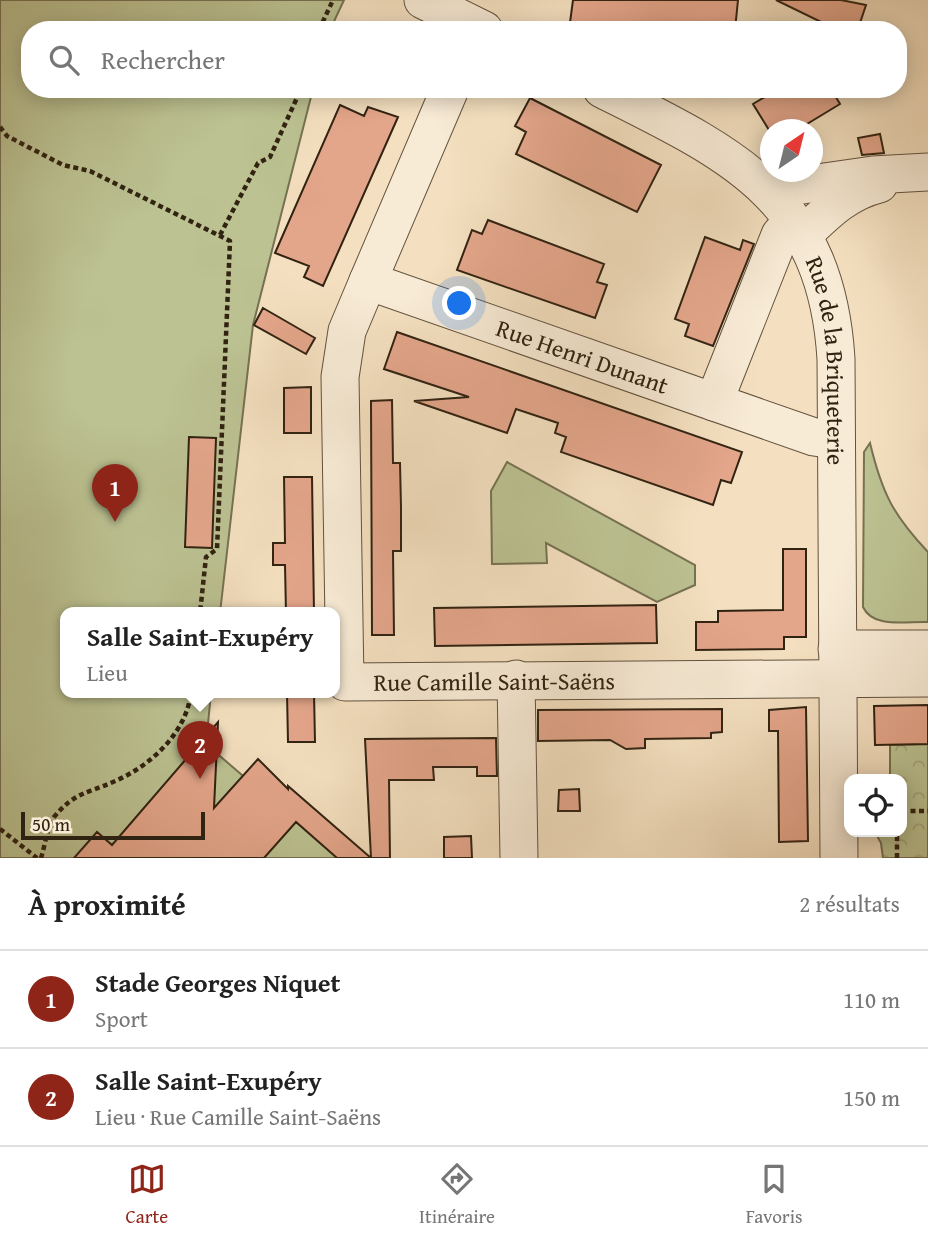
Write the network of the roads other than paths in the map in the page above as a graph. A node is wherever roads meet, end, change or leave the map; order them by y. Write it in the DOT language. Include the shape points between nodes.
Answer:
graph roads {
  1 [pos="423,0"];
  2 [pos="464,21"];
  3 [pos="446,98"];
  4 [pos="620,98"];
  5 [pos="923,172"];
  6 [pos="768,190"];
  7 [pos="797,228"];
  8 [pos="368,281"];
  9 [pos="714,402"];
  10 [pos="835,440"];
  11 [pos="928,649"];
  12 [pos="837,663"];
  13 [pos="928,678"];
  14 [pos="516,679"];
  15 [pos="519,858"];
  16 [pos="839,858"];
  1 -- 2 [label="street"];
  3 -- 8 [label="street"];
  4 -- 6 [label="street, Rue de la Briqueterie" via="727,155"];
  5 -- 6 [label="street"];
  5 -- 7 [label="street" via="859,189"];
  6 -- 7 [label="street, Rue de la Briqueterie"];
  7 -- 9 [label="street" via="780,235"];
  7 -- 10 [label="street, Rue de la Briqueterie" via="823,283 834,332"];
  8 -- 9 [label="street, Rue Henri Dunant"];
  8 -- 14 [label="street, Rue Camille Saint-Saëns" via="347,331 340,377 345,682"];
  9 -- 10 [label="street, Rue Henri Dunant"];
  10 -- 12 [label="street, Rue de la Briqueterie"];
  11 -- 12 [label="street"];
  12 -- 13 [label="street"];
  12 -- 14 [label="street, Rue Camille Saint-Saëns"];
  12 -- 16 [label="street, Rue de la Briqueterie"];
  14 -- 15 [label="street"];
}
